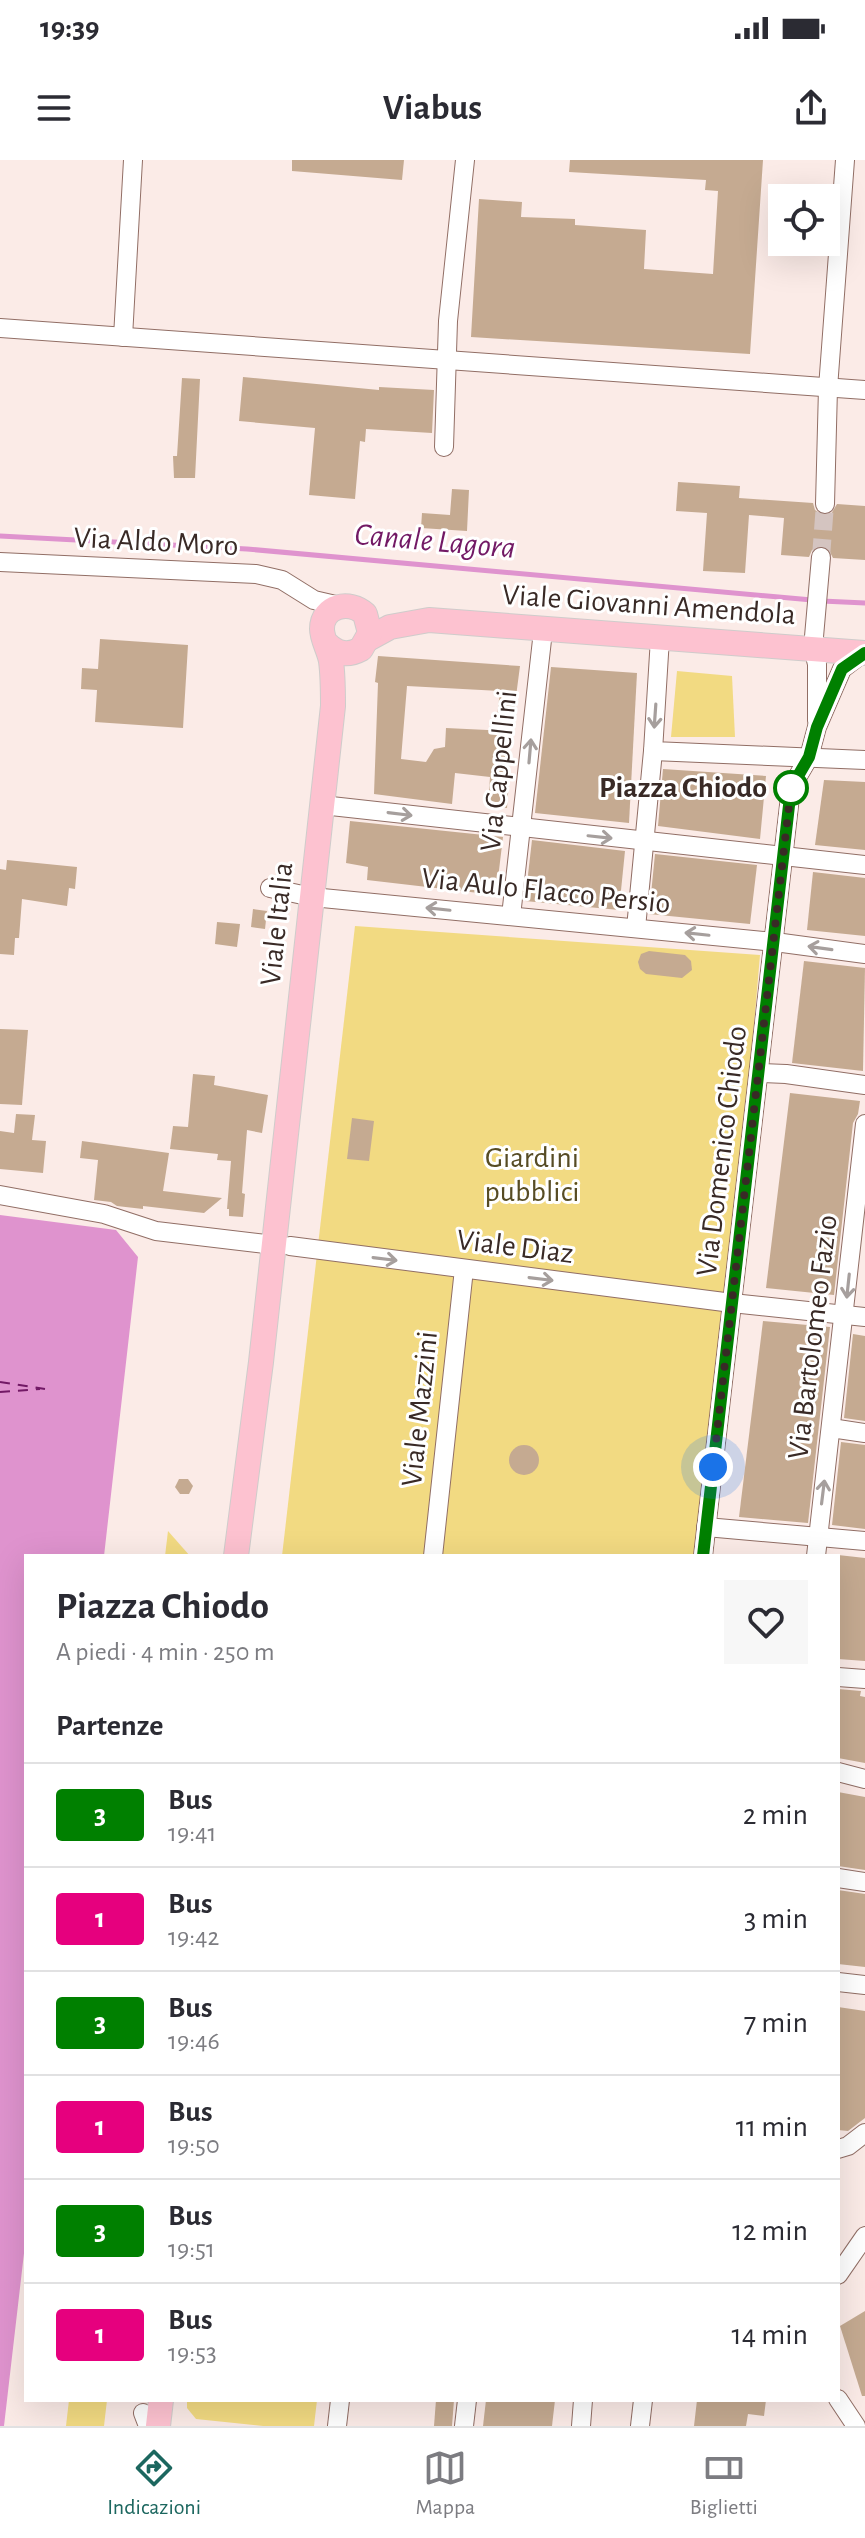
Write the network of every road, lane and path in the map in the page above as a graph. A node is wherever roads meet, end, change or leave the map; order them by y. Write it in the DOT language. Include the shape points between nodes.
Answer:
graph roads {
  1 [pos="133,160"];
  2 [pos="465,160"];
  3 [pos="845,160"];
  4 [pos="0,328"];
  5 [pos="123,337"];
  6 [pos="448,360"];
  7 [pos="828,388"];
  8 [pos="865,390"];
  9 [pos="444,447"];
  10 [pos="825,504"];
  11 [pos="0,562"];
  12 [pos="820,565"];
  13 [pos="304,594"];
  14 [pos="350,608"];
  15 [pos="429,620"];
  16 [pos="543,631"];
  17 [pos="324,637"];
  18 [pos="660,638"];
  19 [pos="362,646"];
  20 [pos="813,648"];
  21 [pos="864,653"];
  22 [pos="333,706"];
  23 [pos="817,727"];
  24 [pos="653,751"];
  25 [pos="809,757"];
  26 [pos="862,760"];
  27 [pos="322,805"];
  28 [pos="523,829"];
  29 [pos="643,841"];
  30 [pos="783,856"];
  31 [pos="865,865"];
  32 [pos="270,888"];
  33 [pos="312,897"];
  34 [pos="511,916"];
  35 [pos="636,928"];
  36 [pos="775,942"];
  37 [pos="865,954"];
  38 [pos="759,1073"];
  39 [pos="865,1085"];
  40 [pos="865,1124"];
  41 [pos="0,1195"];
  42 [pos="282,1246"];
  43 [pos="464,1269"];
  44 [pos="732,1303"];
  45 [pos="845,1315"];
  46 [pos="865,1317"];
  47 [pos="831,1428"];
  48 [pos="865,1433"];
  49 [pos="706,1527"];
  50 [pos="865,1541"];
  51 [pos="817,1547"];
  52 [pos="236,1554"];
  53 [pos="433,1554"];
  54 [pos="703,1554"];
  55 [pos="840,1677"];
  56 [pos="865,1679"];
  57 [pos="840,1773"];
  58 [pos="865,1779"];
  59 [pos="840,1878"];
  60 [pos="865,1882"];
  61 [pos="840,1982"];
  62 [pos="865,1985"];
  63 [pos="865,2133"];
  64 [pos="840,2148"];
  65 [pos="865,2236"];
  66 [pos="840,2272"];
  67 [pos="340,2402"];
  68 [pos="467,2402"];
  69 [pos="583,2402"];
  70 [pos="643,2402"];
  71 [pos="840,2402"];
  72 [pos="337,2426"];
  73 [pos="464,2426"];
  74 [pos="581,2426"];
  75 [pos="640,2426"];
  76 [pos="856,2426"];
  1 -- 5 [label="street"];
  2 -- 6 [label="street"];
  3 -- 7 [label="street"];
  4 -- 5 [label="street"];
  5 -- 6 [label="street"];
  6 -- 7 [label="street"];
  6 -- 9 [label="street"];
  7 -- 8 [label="street"];
  7 -- 10 [label="street"];
  11 -- 13 [label="street, Via Aldo Moro" via="256,574 282,580"];
  12 -- 20 [label="street"];
  13 -- 14 [label="street, Via Aldo Moro" via="322,604"];
  13 -- 17 [label="street"];
  14 -- 15 [label="main road, Viale Giovanni Amendola"];
  14 -- 17 [label="main road" via="327,615"];
  14 -- 19 [label="main road" via="370,626"];
  15 -- 16 [label="main road, Viale Giovanni Amendola"];
  15 -- 19 [label="main road, Viale Giovanni Amendola" via="390,627"];
  16 -- 18 [label="main road, Viale Giovanni Amendola"];
  28 -- 16 [label="street, Via Cappellini, one-way"];
  17 -- 19 [label="main road" via="340,653"];
  17 -- 22 [label="main road, Viale Italia"];
  18 -- 20 [label="main road, Viale Giovanni Amendola"];
  18 -- 24 [label="street, one-way"];
  19 -- 22 [label="main road, Viale Italia" via="340,682"];
  20 -- 21 [label="main road, Viale Giovanni Amendola"];
  20 -- 23 [label="street"];
  21 -- 23 [label="street" via="842,669"];
  22 -- 27 [label="main road, Viale Italia"];
  23 -- 25 [label="street, Via Domenico Chiodo"];
  24 -- 25 [label="street"];
  24 -- 29 [label="street"];
  25 -- 26 [label="street"];
  25 -- 30 [label="street, Via Domenico Chiodo" via="791,788"];
  27 -- 28 [label="street, one-way"];
  27 -- 33 [label="main road, Viale Italia"];
  28 -- 29 [label="street, one-way"];
  28 -- 34 [label="street, Via Cappellini"];
  29 -- 30 [label="street"];
  29 -- 35 [label="street"];
  30 -- 31 [label="street"];
  30 -- 36 [label="street, Via Domenico Chiodo"];
  32 -- 33 [label="street, Via Aulo Flacco Persio"];
  34 -- 33 [label="street, Via Aulo Flacco Persio, one-way"];
  33 -- 42 [label="main road, Viale Italia" via="285,1149 297,1173"];
  34 -- 35 [label="street, Via Aulo Flacco Persio"];
  36 -- 35 [label="street, Via Aulo Flacco Persio, one-way"];
  37 -- 36 [label="street, Via Aulo Flacco Persio, one-way"];
  36 -- 38 [label="street, Via Domenico Chiodo"];
  38 -- 39 [label="street"];
  38 -- 44 [label="street, Via Domenico Chiodo"];
  40 -- 45 [label="street, Via Bartolomeo Fazio, one-way"];
  41 -- 42 [label="street, Viale Diaz" via="104,1214 156,1231"];
  42 -- 43 [label="street, Viale Diaz, one-way"];
  42 -- 52 [label="main road, Viale Italia" via="279,1344 261,1362"];
  43 -- 44 [label="street, Viale Diaz, one-way"];
  43 -- 53 [label="street, Viale Mazzini"];
  44 -- 45 [label="street, Viale Diaz"];
  44 -- 49 [label="street, Via Domenico Chiodo"];
  45 -- 46 [label="street, Viale Diaz"];
  45 -- 47 [label="street, Via Bartolomeo Fazio"];
  47 -- 48 [label="street"];
  51 -- 47 [label="street, Via Bartolomeo Fazio, one-way"];
  49 -- 51 [label="street"];
  49 -- 54 [label="street, Via Domenico Chiodo"];
  50 -- 51 [label="street"];
  55 -- 56 [label="street"];
  57 -- 58 [label="street"];
  59 -- 60 [label="street"];
  61 -- 62 [label="street"];
  63 -- 64 [label="street"];
  65 -- 66 [label="street"];
  67 -- 72 [label="street"];
  68 -- 73 [label="street"];
  69 -- 74 [label="street"];
  70 -- 75 [label="street"];
  71 -- 76 [label="street"];
}
